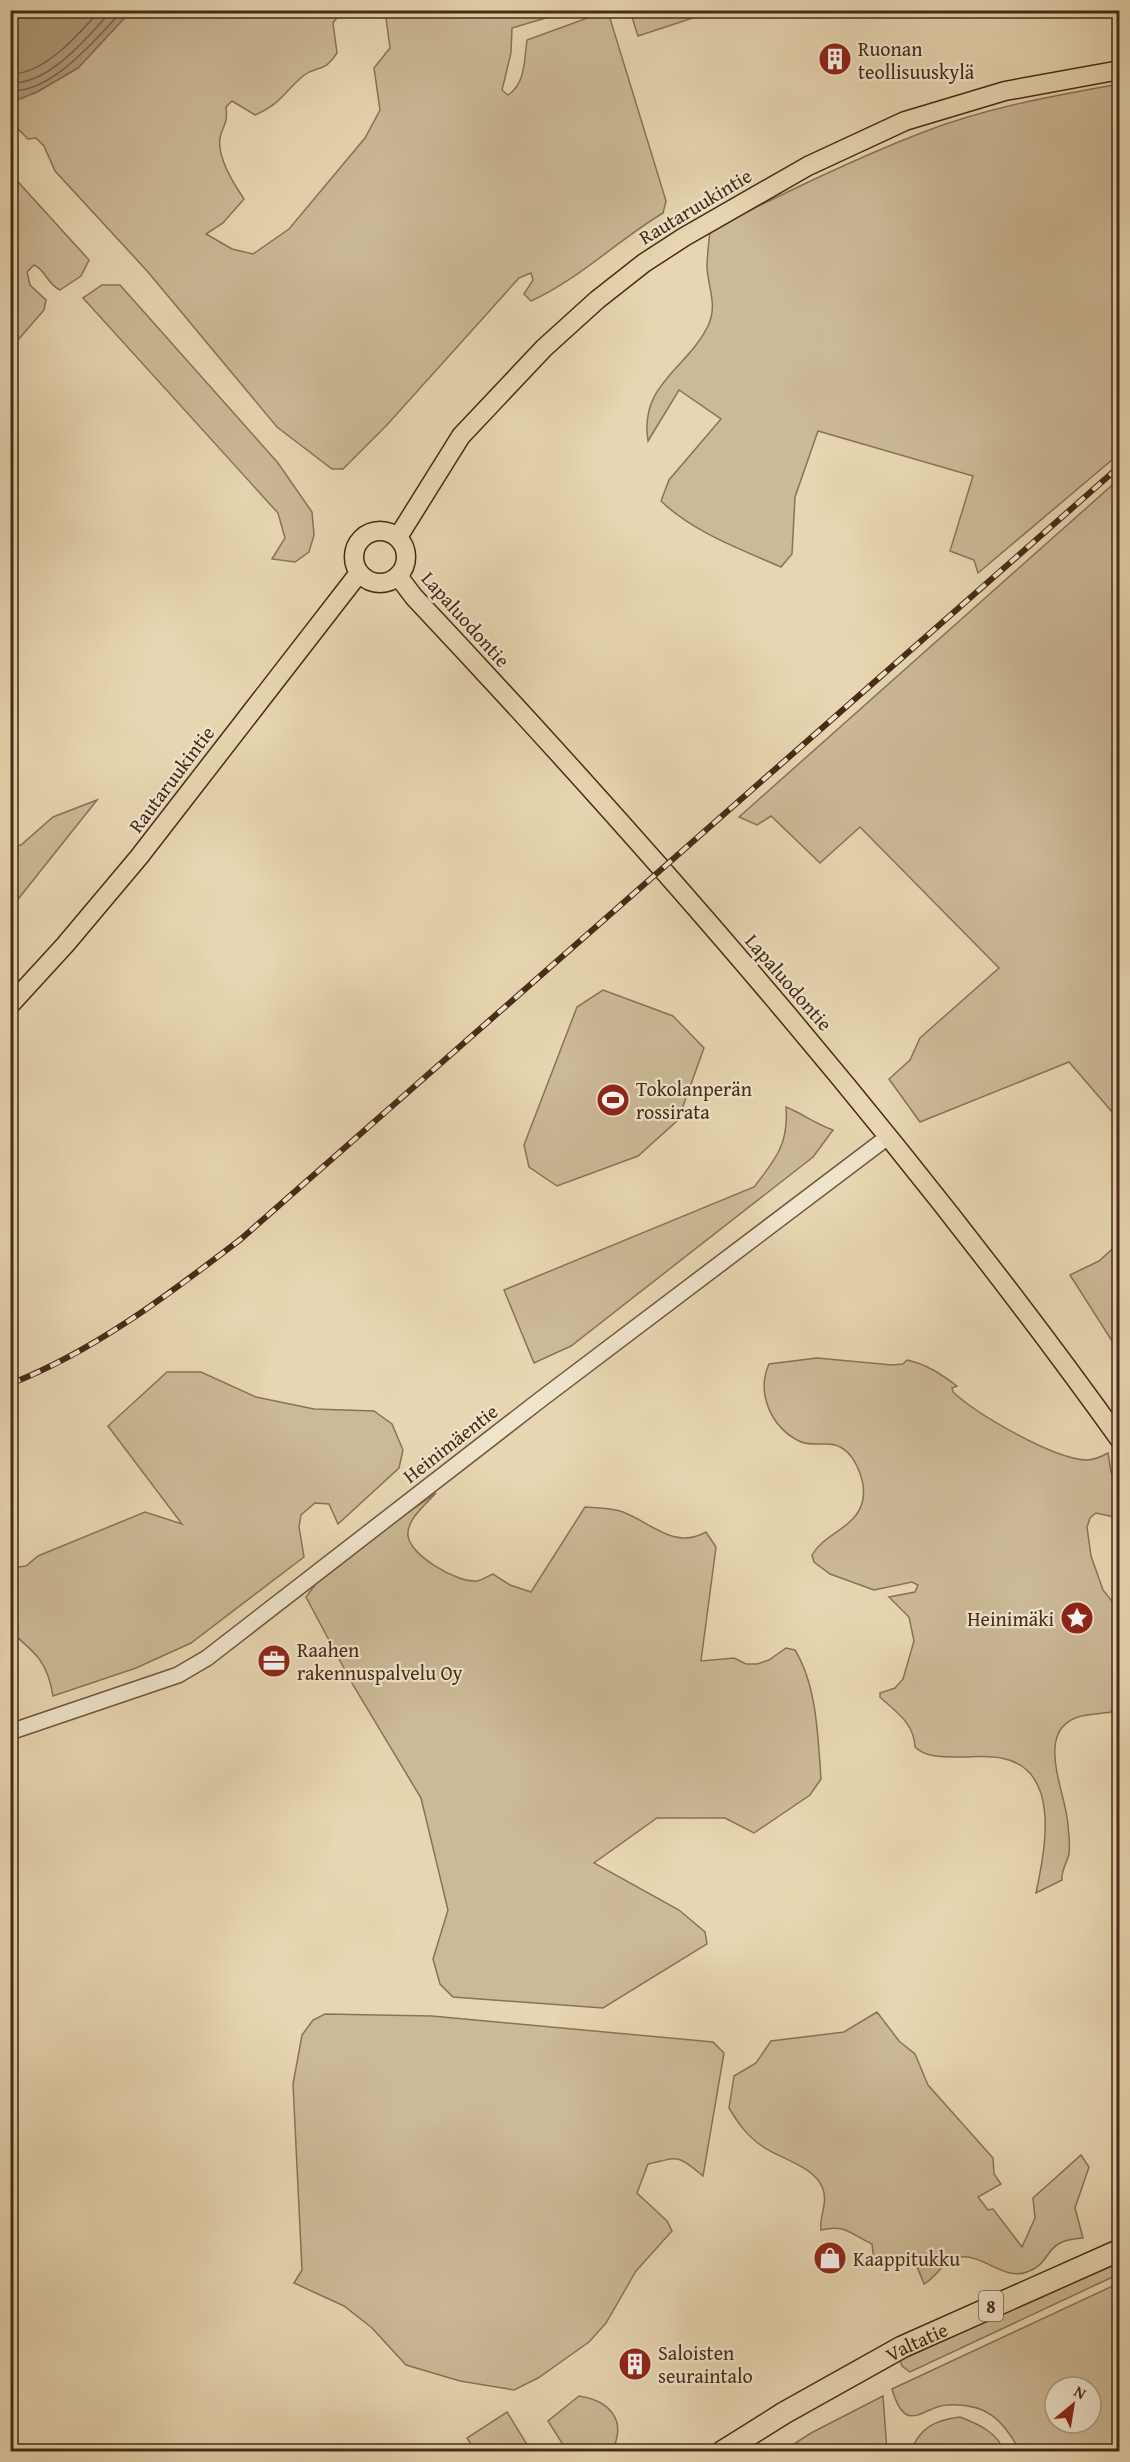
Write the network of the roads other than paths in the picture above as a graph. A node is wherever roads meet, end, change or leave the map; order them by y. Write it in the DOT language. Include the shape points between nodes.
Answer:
graph roads {
  1 [pos="1119,70"];
  2 [pos="398,537"];
  3 [pos="359,573"];
  4 [pos="398,576"];
  5 [pos="10,1005"];
  6 [pos="889,1136"];
  7 [pos="1119,1440"];
  8 [pos="10,1732"];
  9 [pos="1119,2250"];
  10 [pos="722,2451"];
  1 -- 2 [label="main road, Rautaruukintie" via="1005,91 905,122 808,166 674,244 606,293 544,348 461,435"];
  2 -- 3 [label="main road" via="381,531 364,536 355,550"];
  2 -- 4 [label="main road" via="406,552 404,569"];
  3 -- 4 [label="main road" via="374,583"];
  3 -- 5 [label="main road, Rautaruukintie" via="139,857"];
  4 -- 6 [label="main road, Lapaluodontie" via="765,988"];
  6 -- 7 [label="main road, Lapaluodontie" via="1008,1288"];
  6 -- 8 [label="street, Heinimäentie" via="207,1658 178,1675"];
  9 -- 10 [label="highway, Valtatie / 8" via="902,2347"];
}
